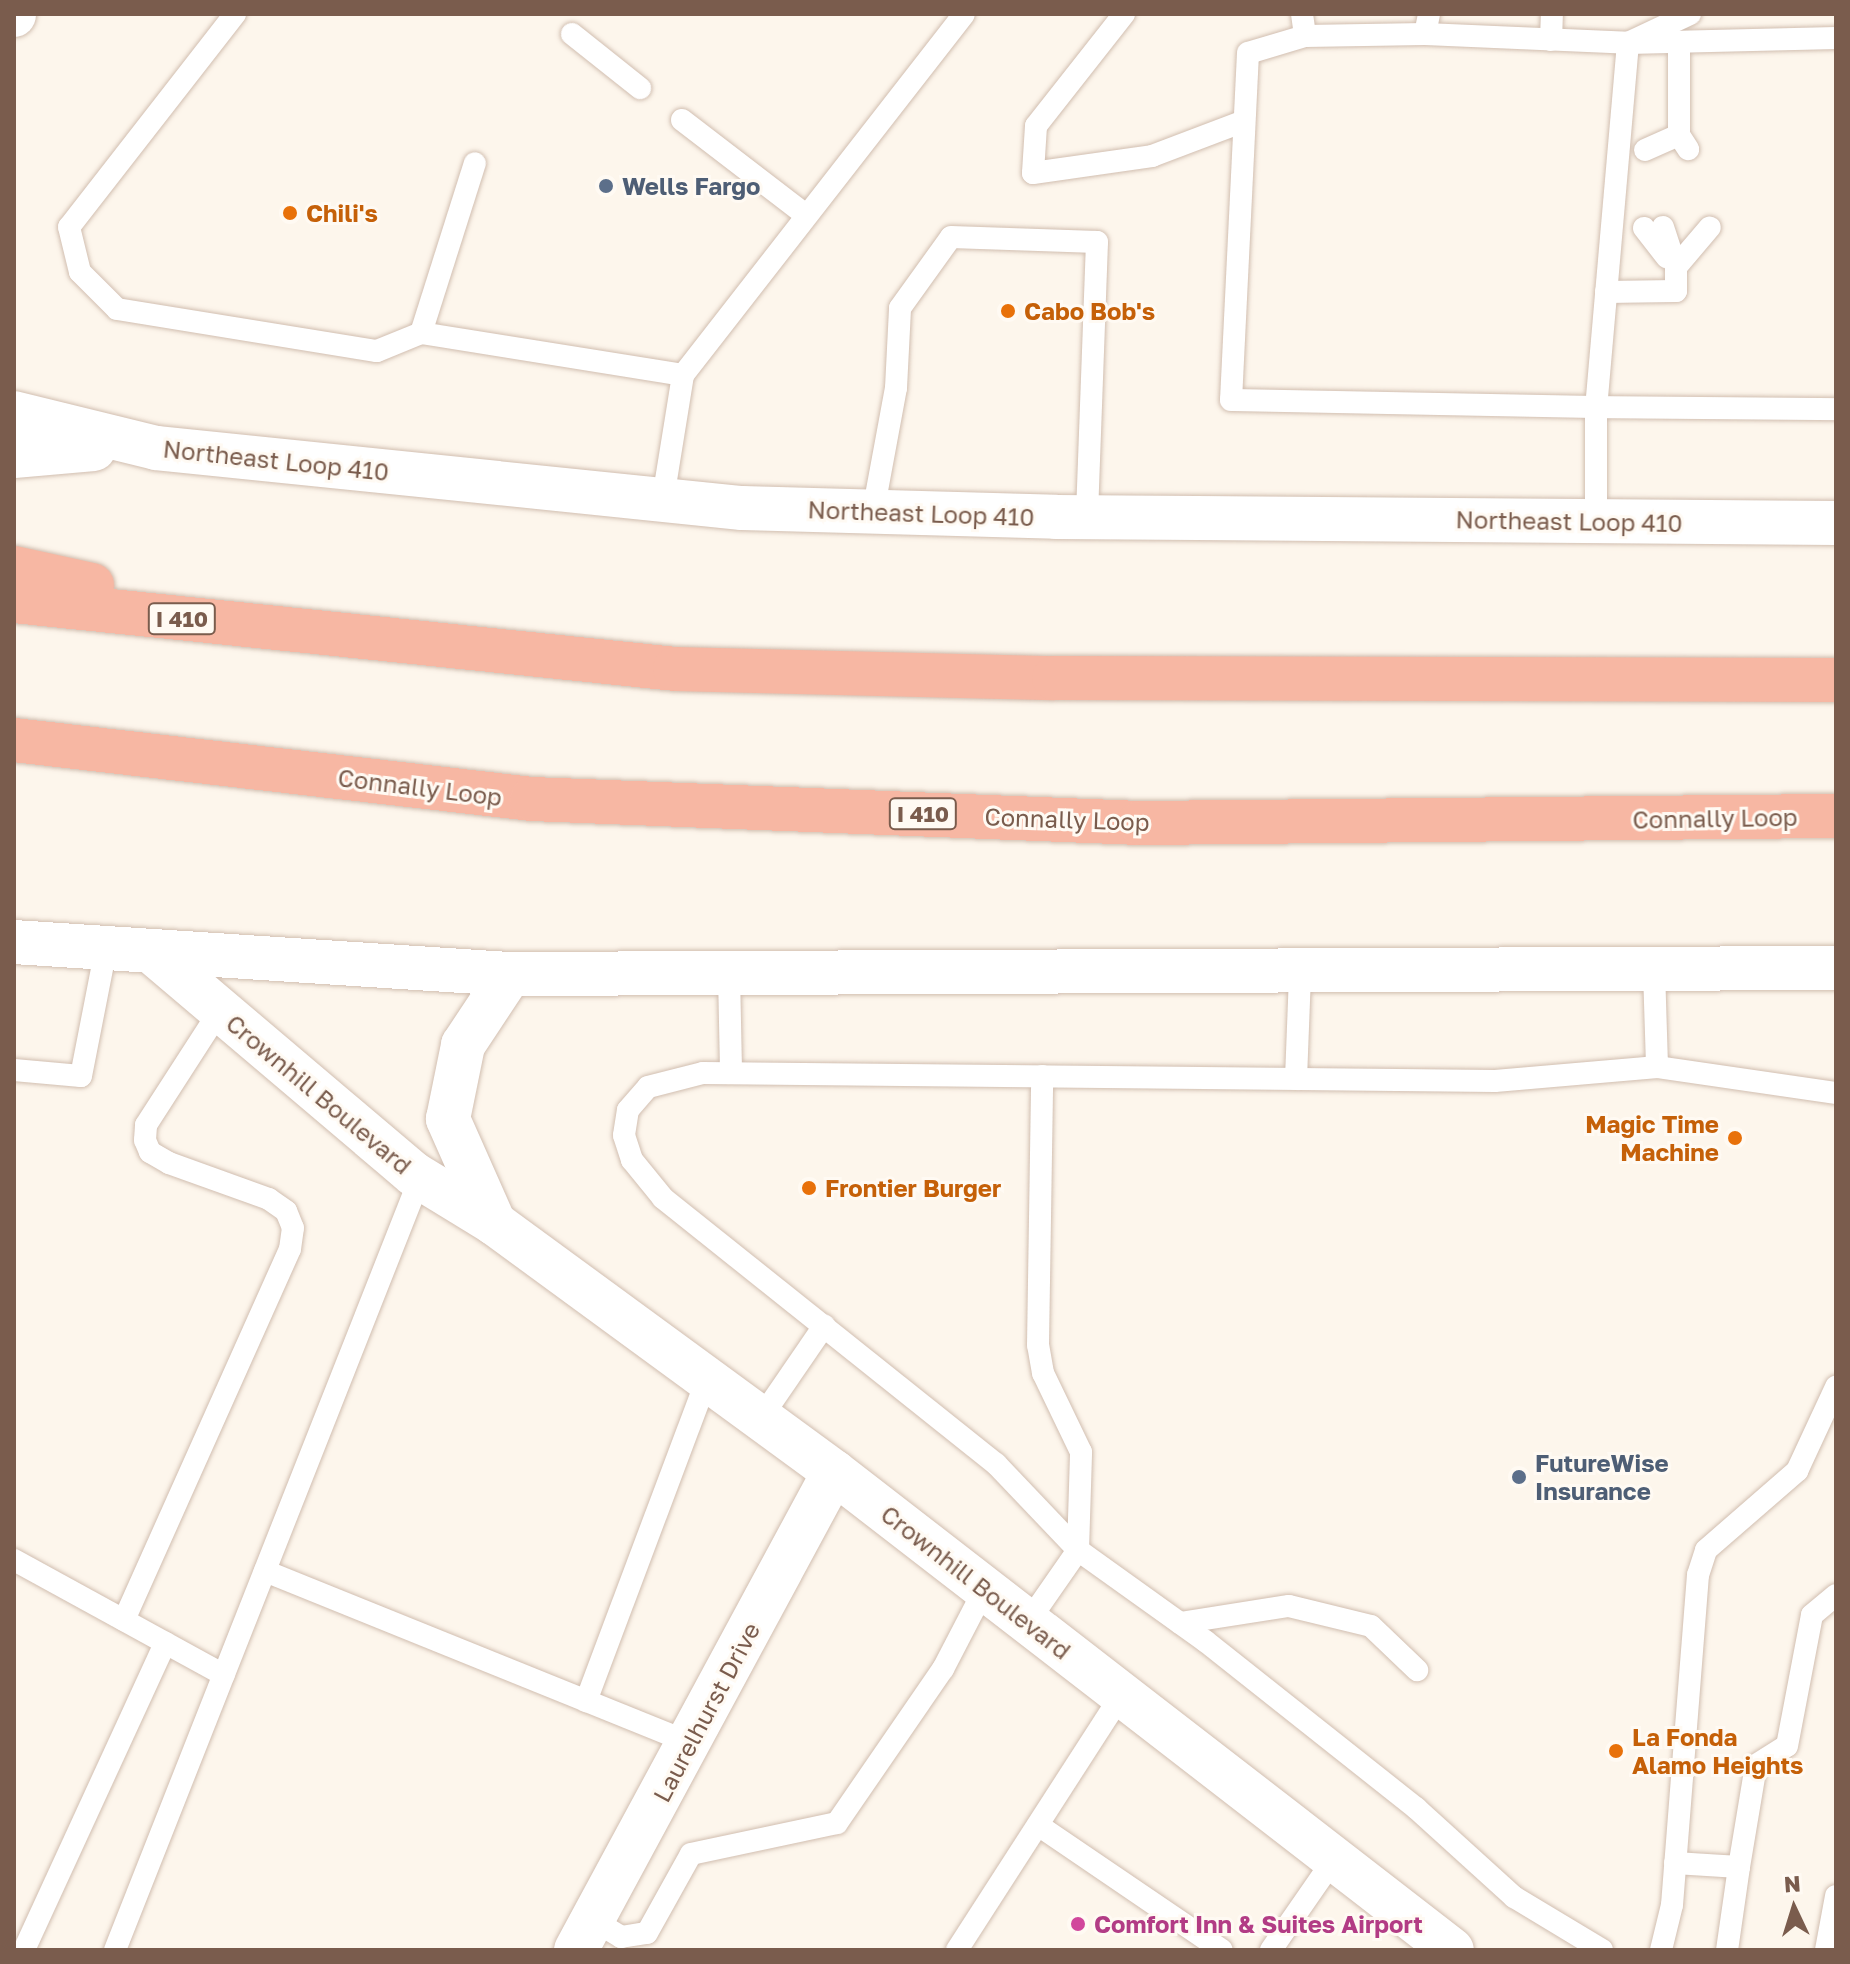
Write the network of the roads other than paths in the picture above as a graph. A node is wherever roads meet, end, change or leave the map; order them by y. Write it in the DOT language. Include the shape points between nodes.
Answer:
graph roads {
  1 [pos="235,14"];
  2 [pos="964,14"];
  3 [pos="1124,14"];
  4 [pos="1552,14"];
  5 [pos="1690,14"];
  6 [pos="1427,24"];
  7 [pos="1304,25"];
  8 [pos="572,34"];
  9 [pos="1836,38"];
  10 [pos="1551,40"];
  11 [pos="1679,42"];
  12 [pos="1628,43"];
  13 [pos="640,88"];
  14 [pos="682,120"];
  15 [pos="1244,121"];
  16 [pos="1653,150"];
  17 [pos="475,163"];
  18 [pos="806,215"];
  19 [pos="1699,226"];
  20 [pos="1654,228"];
  21 [pos="1676,267"];
  22 [pos="1606,292"];
  23 [pos="421,333"];
  24 [pos="683,375"];
  25 [pos="14,381"];
  26 [pos="1596,407"];
  27 [pos="1836,409"];
  28 [pos="14,413"];
  29 [pos="156,448"];
  30 [pos="14,456"];
  31 [pos="663,499"];
  32 [pos="873,512"];
  33 [pos="1087,516"];
  34 [pos="1596,521"];
  35 [pos="1836,523"];
  36 [pos="14,568"];
  37 [pos="14,601"];
  38 [pos="349,638"];
  39 [pos="1836,680"];
  40 [pos="14,740"];
  41 [pos="1836,816"];
  42 [pos="14,942"];
  43 [pos="106,949"];
  44 [pos="152,952"];
  45 [pos="1836,968"];
  46 [pos="1654,970"];
  47 [pos="1300,973"];
  48 [pos="510,974"];
  49 [pos="729,974"];
  50 [pos="220,1010"];
  51 [pos="1657,1067"];
  52 [pos="14,1070"];
  53 [pos="731,1073"];
  54 [pos="1042,1076"];
  55 [pos="1296,1079"];
  56 [pos="1836,1093"];
  57 [pos="420,1178"];
  58 [pos="494,1223"];
  59 [pos="824,1326"];
  60 [pos="707,1379"];
  61 [pos="1836,1387"];
  62 [pos="761,1418"];
  63 [pos="834,1472"];
  64 [pos="1078,1550"];
  65 [pos="14,1560"];
  66 [pos="265,1571"];
  67 [pos="985,1588"];
  68 [pos="1836,1595"];
  69 [pos="124,1620"];
  70 [pos="1028,1622"];
  71 [pos="1180,1623"];
  72 [pos="165,1643"];
  73 [pos="1417,1670"];
  74 [pos="224,1675"];
  75 [pos="1122,1694"];
  76 [pos="586,1701"];
  77 [pos="690,1743"];
  78 [pos="1038,1825"];
  79 [pos="1334,1859"];
  80 [pos="1675,1863"];
  81 [pos="1739,1867"];
  82 [pos="1836,1896"];
  83 [pos="584,1935"];
  84 [pos="24,1950"];
  85 [pos="115,1950"];
  86 [pos="957,1950"];
  87 [pos="1222,1950"];
  88 [pos="1271,1950"];
  89 [pos="1452,1950"];
  90 [pos="1602,1950"];
  91 [pos="1661,1950"];
  92 [pos="1727,1950"];
  93 [pos="1826,1950"];
  1 -- 23 [label="lane" via="69,227 80,272 117,309 377,351"];
  2 -- 18 [label="lane"];
  3 -- 15 [label="lane" via="1036,126 1033,173 1152,156"];
  4 -- 10 [label="lane"];
  5 -- 12 [label="lane"];
  6 -- 7 [label="lane"];
  6 -- 10 [label="lane"];
  7 -- 15 [label="lane" via="1248,53"];
  8 -- 13 [label="lane"];
  9 -- 11 [label="lane"];
  10 -- 12 [label="lane"];
  11 -- 12 [label="lane"];
  11 -- 16 [label="lane" via="1691,144"];
  12 -- 22 [label="lane"];
  14 -- 18 [label="lane"];
  15 -- 26 [label="lane" via="1231,400"];
  17 -- 23 [label="lane"];
  18 -- 24 [label="lane"];
  19 -- 21 [label="lane"];
  20 -- 21 [label="lane"];
  21 -- 22 [label="lane" via="1676,291"];
  22 -- 26 [label="lane"];
  23 -- 24 [label="lane"];
  24 -- 31 [label="lane"];
  25 -- 29 [label="main road"];
  26 -- 27 [label="lane"];
  26 -- 34 [label="lane"];
  28 -- 29 [label="main road, Northeast Loop 410"];
  29 -- 30 [label="main road" via="35,450"];
  29 -- 31 [label="main road, Northeast Loop 410"];
  31 -- 32 [label="main road, Northeast Loop 410" via="742,508"];
  32 -- 33 [label="main road, Northeast Loop 410"];
  32 -- 33 [label="lane" via="896,388 900,308 951,237 1097,242"];
  33 -- 34 [label="main road, Northeast Loop 410"];
  34 -- 35 [label="main road, Northeast Loop 410"];
  36 -- 38 [label="highway"];
  37 -- 38 [label="highway, I 410"];
  38 -- 39 [label="highway, I 410" via="675,669 1054,678"];
  40 -- 41 [label="highway, Connally Loop / I 410" via="532,799 1140,823"];
  42 -- 43 [label="main road"];
  43 -- 44 [label="main road"];
  43 -- 52 [label="lane" via="81,1076"];
  44 -- 48 [label="main road"];
  44 -- 50 [label="main road, Crownhill Boulevard"];
  45 -- 46 [label="main road"];
  46 -- 47 [label="main road"];
  46 -- 51 [label="lane"];
  47 -- 49 [label="main road"];
  47 -- 55 [label="lane"];
  48 -- 49 [label="main road"];
  48 -- 58 [label="main road, Crownhill Boulevard" via="463,1045 448,1119"];
  49 -- 53 [label="lane"];
  50 -- 57 [label="main road, Crownhill Boulevard"];
  50 -- 69 [label="lane" via="146,1125 145,1140 150,1152 169,1163 269,1199 286,1211 291,1239"];
  51 -- 55 [label="lane" via="1495,1081"];
  51 -- 56 [label="lane"];
  53 -- 54 [label="lane"];
  53 -- 59 [label="lane" via="703,1073 648,1087 628,1110 624,1135 632,1160 663,1198"];
  54 -- 55 [label="lane"];
  54 -- 64 [label="lane" via="1038,1345 1043,1373 1081,1452"];
  57 -- 58 [label="main road, Crownhill Boulevard"];
  57 -- 66 [label="lane"];
  58 -- 60 [label="main road, Crownhill Boulevard"];
  59 -- 62 [label="lane"];
  59 -- 64 [label="lane" via="996,1464"];
  60 -- 62 [label="main road, Crownhill Boulevard"];
  60 -- 76 [label="lane"];
  61 -- 80 [label="lane" via="1797,1471 1706,1550 1698,1575"];
  62 -- 63 [label="main road, Crownhill Boulevard"];
  63 -- 67 [label="main road, Crownhill Boulevard"];
  63 -- 77 [label="main road, Laurelhurst Drive"];
  64 -- 70 [label="lane"];
  64 -- 71 [label="lane"];
  65 -- 69 [label="lane"];
  66 -- 74 [label="lane"];
  66 -- 76 [label="lane"];
  67 -- 70 [label="main road, Crownhill Boulevard"];
  67 -- 83 [label="lane" via="943,1669 837,1823 691,1854 647,1933"];
  68 -- 81 [label="lane" via="1812,1615 1787,1746 1756,1765"];
  69 -- 72 [label="lane"];
  70 -- 75 [label="main road, Crownhill Boulevard"];
  71 -- 73 [label="lane" via="1289,1606 1371,1626"];
  71 -- 90 [label="lane" via="1416,1808 1514,1897"];
  72 -- 74 [label="lane"];
  72 -- 84 [label="lane"];
  74 -- 85 [label="lane"];
  75 -- 78 [label="lane"];
  75 -- 79 [label="main road, Crownhill Boulevard"];
  76 -- 77 [label="lane"];
  77 -- 83 [label="main road, Laurelhurst Drive"];
  78 -- 86 [label="lane"];
  78 -- 87 [label="lane"];
  79 -- 88 [label="lane"];
  79 -- 89 [label="main road, Crownhill Boulevard"];
  80 -- 81 [label="lane"];
  80 -- 91 [label="lane"];
  81 -- 92 [label="lane"];
  82 -- 93 [label="lane"];
}
